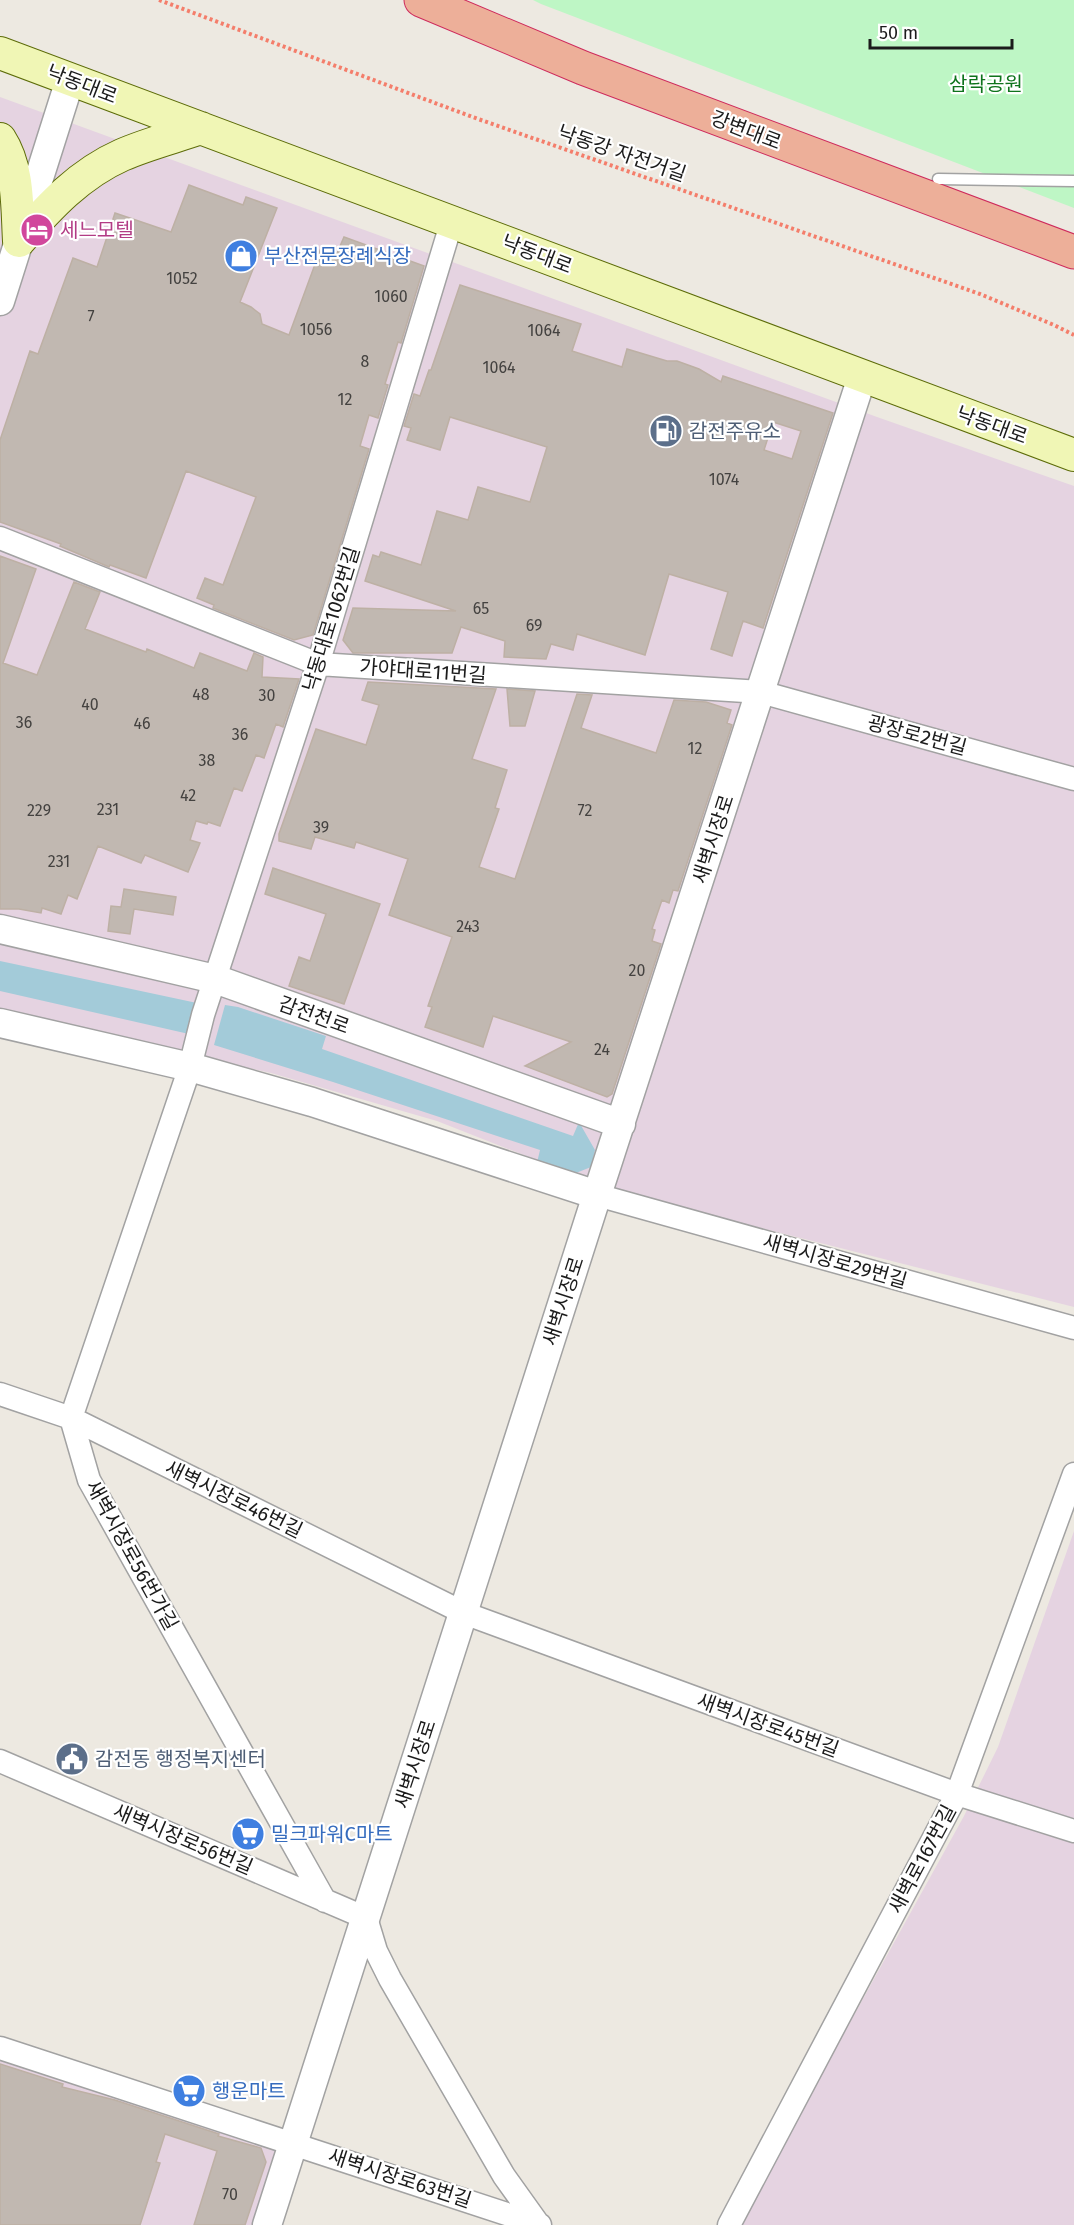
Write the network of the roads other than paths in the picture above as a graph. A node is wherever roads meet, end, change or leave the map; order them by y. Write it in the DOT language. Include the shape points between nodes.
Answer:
graph roads {
  1 [pos="422,0"];
  2 [pos="460,0"];
  3 [pos="0,53"];
  4 [pos="70,80"];
  5 [pos="201,128"];
  6 [pos="0,139"];
  7 [pos="938,178"];
  8 [pos="1074,181"];
  9 [pos="452,221"];
  10 [pos="1074,228"];
  11 [pos="19,241"];
  12 [pos="1074,252"];
  13 [pos="0,302"];
  14 [pos="862,377"];
  15 [pos="1074,455"];
  16 [pos="0,538"];
  17 [pos="318,664"];
  18 [pos="761,692"];
  19 [pos="1074,778"];
  20 [pos="0,929"];
  21 [pos="215,979"];
  22 [pos="0,1023"];
  23 [pos="190,1067"];
  24 [pos="621,1124"];
  25 [pos="597,1195"];
  26 [pos="1074,1328"];
  27 [pos="0,1394"];
  28 [pos="70,1418"];
  29 [pos="1074,1474"];
  30 [pos="464,1613"];
  31 [pos="0,1761"];
  32 [pos="957,1794"];
  33 [pos="1074,1831"];
  34 [pos="325,1901"];
  35 [pos="366,1918"];
  36 [pos="0,2048"];
  37 [pos="293,2143"];
  38 [pos="267,2225"];
  39 [pos="539,2225"];
  40 [pos="729,2225"];
  1 -- 12 [label="highway, 강변대로" via="583,69"];
  2 -- 7 [label="highway, 강변대로" via="626,67"];
  3 -- 4 [label="main road, 낙동대로"];
  4 -- 5 [label="main road, 낙동대로"];
  4 -- 11 [label="street"];
  5 -- 9 [label="main road, 낙동대로"];
  5 -- 11 [label="main road" via="122,155 100,167 54,202"];
  6 -- 11 [label="main road" via="13,167"];
  7 -- 8 [label="lane"];
  7 -- 10 [label="highway, 강변대로"];
  9 -- 14 [label="main road, 낙동대로"];
  9 -- 17 [label="street, 낙동대로1062번길"];
  11 -- 13 [label="street"];
  14 -- 15 [label="main road, 낙동대로"];
  14 -- 18 [label="street, 새벽시장로"];
  16 -- 17 [label="street, 가야대로11번길"];
  17 -- 18 [label="street, 가야대로11번길"];
  17 -- 21 [label="street, 낙동대로1062번길"];
  18 -- 19 [label="street, 광장로2번길"];
  18 -- 24 [label="street, 새벽시장로"];
  20 -- 21 [label="street, 감전천로"];
  21 -- 23 [label="street, 낙동대로1062번길"];
  21 -- 24 [label="street, 감전천로"];
  22 -- 23 [label="street"];
  23 -- 25 [label="street" via="312,1102"];
  23 -- 28 [label="street"];
  24 -- 25 [label="street, 새벽시장로"];
  25 -- 26 [label="street, 새벽시장로29번길"];
  25 -- 30 [label="street, 새벽시장로"];
  27 -- 28 [label="street, 새벽시장로46번길"];
  28 -- 30 [label="street, 새벽시장로46번길"];
  28 -- 34 [label="street, 새벽시장로56번가길" via="89,1480"];
  29 -- 32 [label="street, 새벽로167번길"];
  30 -- 32 [label="street, 새벽시장로45번길"];
  30 -- 35 [label="street, 새벽시장로"];
  31 -- 34 [label="street, 새벽시장로56번길"];
  32 -- 33 [label="street, 새벽시장로45번길"];
  32 -- 40 [label="street, 새벽로167번길"];
  34 -- 35 [label="street, 새벽시장로56번길"];
  35 -- 37 [label="street, 새벽시장로"];
  35 -- 39 [label="street" via="390,1979 504,2176"];
  36 -- 37 [label="street, 새벽시장로63번길"];
  37 -- 38 [label="street, 새벽시장로"];
  37 -- 39 [label="street, 새벽시장로63번길"];
}
